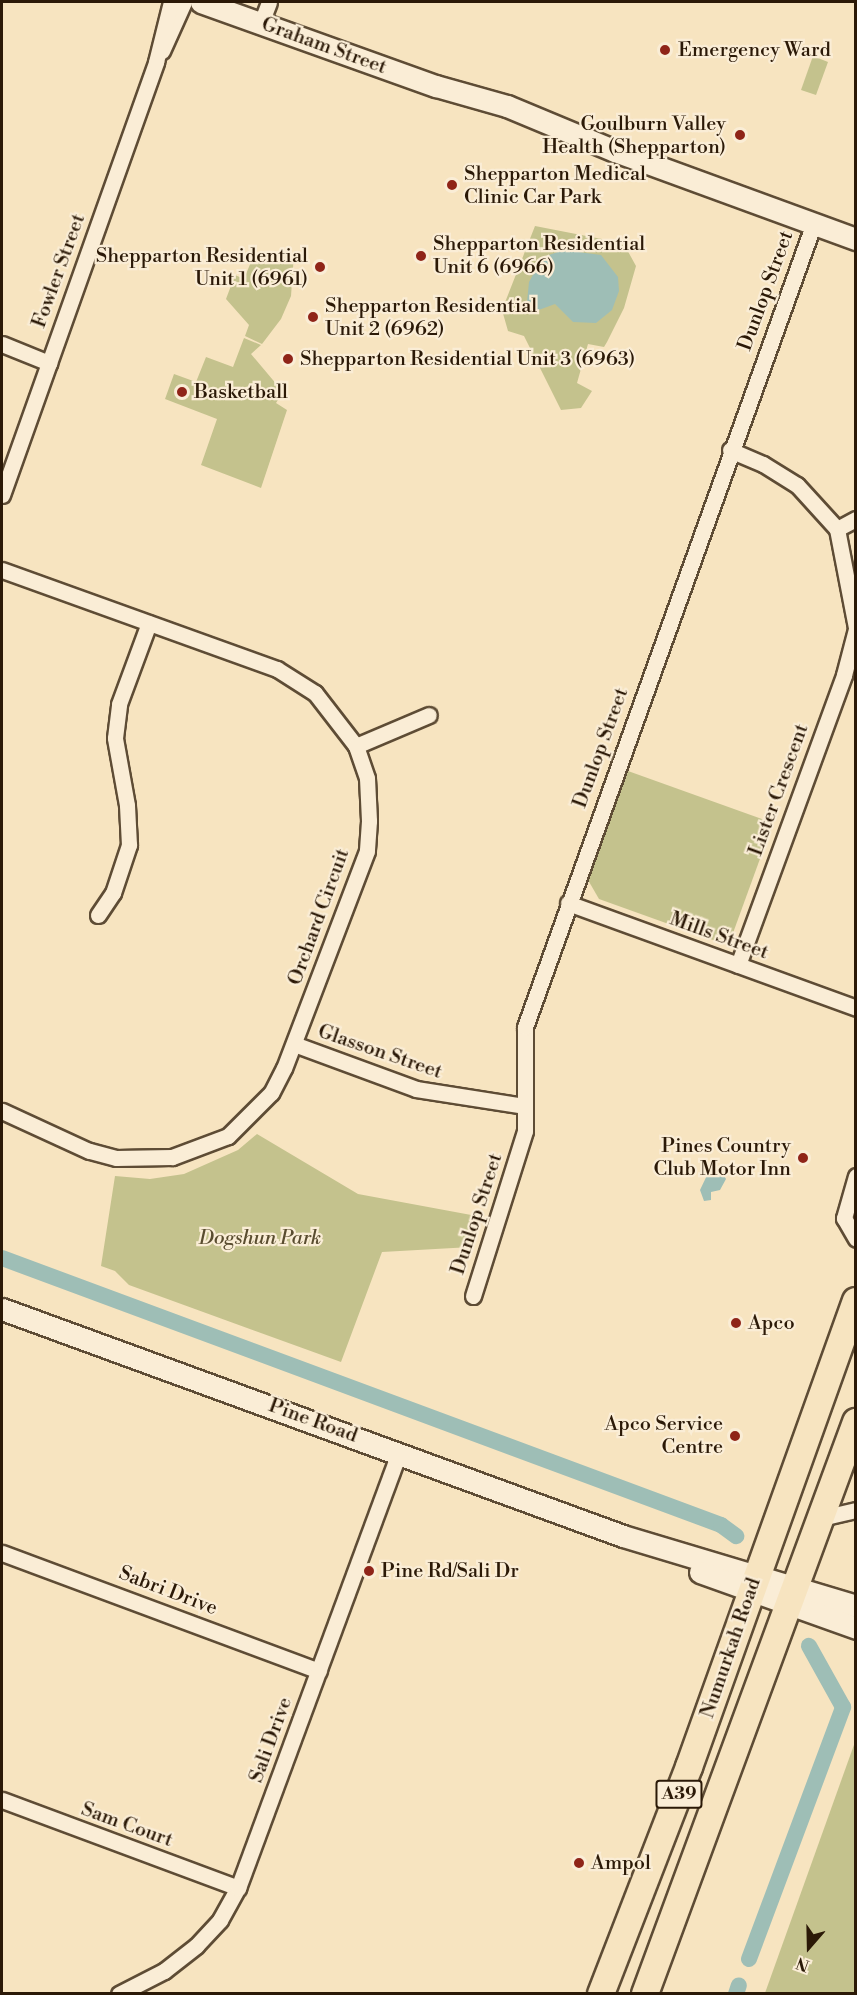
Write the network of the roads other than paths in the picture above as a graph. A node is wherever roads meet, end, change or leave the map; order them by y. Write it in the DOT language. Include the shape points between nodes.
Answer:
graph roads {
  1 [pos="171,2"];
  2 [pos="183,2"];
  3 [pos="201,2"];
  4 [pos="269,2"];
  5 [pos="261,23"];
  6 [pos="156,62"];
  7 [pos="814,223"];
  8 [pos="855,238"];
  9 [pos="2,344"];
  10 [pos="49,363"];
  11 [pos="730,450"];
  12 [pos="2,495"];
  13 [pos="855,519"];
  14 [pos="837,529"];
  15 [pos="2,570"];
  16 [pos="149,623"];
  17 [pos="855,628"];
  18 [pos="429,715"];
  19 [pos="356,746"];
  20 [pos="568,903"];
  21 [pos="98,915"];
  22 [pos="738,965"];
  23 [pos="855,1008"];
  24 [pos="294,1044"];
  25 [pos="524,1106"];
  26 [pos="2,1111"];
  27 [pos="855,1176"];
  28 [pos="855,1239"];
  29 [pos="473,1296"];
  30 [pos="855,1301"];
  31 [pos="2,1309"];
  32 [pos="855,1422"];
  33 [pos="399,1452"];
  34 [pos="855,1510"];
  35 [pos="820,1518"];
  36 [pos="2,1553"];
  37 [pos="754,1585"];
  38 [pos="793,1595"];
  39 [pos="855,1606"];
  40 [pos="855,1628"];
  41 [pos="319,1671"];
  42 [pos="2,1800"];
  43 [pos="238,1888"];
  44 [pos="666,1937"];
  45 [pos="611,1966"];
  46 [pos="119,1994"];
  47 [pos="601,1994"];
  48 [pos="645,1994"];
  1 -- 6 [label="street, Fowler Street"];
  2 -- 6 [label="street, Fowler Street"];
  3 -- 5 [label="street, Graham Street"];
  4 -- 5 [label="street"];
  5 -- 7 [label="street, Graham Street"];
  6 -- 10 [label="street, Fowler Street"];
  7 -- 8 [label="street, Graham Street"];
  7 -- 11 [label="street, Dunlop Street"];
  9 -- 10 [label="street"];
  10 -- 12 [label="street, Fowler Street"];
  11 -- 14 [label="street" via="763,464 797,486"];
  11 -- 20 [label="street, Dunlop Street"];
  13 -- 14 [label="street"];
  14 -- 17 [label="street, Lister Crescent"];
  15 -- 16 [label="street, Orchard Circuit"];
  16 -- 19 [label="street, Orchard Circuit" via="278,669 315,693"];
  16 -- 21 [label="street" via="119,704 115,738 128,805 129,845 113,893"];
  17 -- 22 [label="street, Lister Crescent" via="844,675"];
  18 -- 19 [label="street"];
  19 -- 24 [label="street, Orchard Circuit" via="367,778 367,851"];
  20 -- 22 [label="street, Mills Street"];
  20 -- 25 [label="street, Dunlop Street" via="525,1027"];
  22 -- 23 [label="street, Mills Street"];
  24 -- 25 [label="street, Glasson Street" via="416,1089"];
  24 -- 26 [label="street, Orchard Circuit" via="271,1093 253,1115 228,1136 172,1157 141,1160 98,1153"];
  25 -- 29 [label="street, Dunlop Street" via="525,1131"];
  27 -- 28 [label="street" via="844,1218"];
  30 -- 37 [label="highway, Numurkah Road / A39"];
  31 -- 33 [label="street, Pine Road"];
  32 -- 35 [label="highway, Numurkah Road / A39"];
  33 -- 37 [label="street, Pine Road"];
  33 -- 41 [label="street, Sali Drive"];
  34 -- 35 [label="street"];
  35 -- 38 [label="highway, Numurkah Road / A39"];
  36 -- 41 [label="street, Sabri Drive"];
  37 -- 38 [label="street, Pine Road"];
  37 -- 45 [label="highway, Numurkah Road / A39"];
  38 -- 39 [label="street"];
  38 -- 40 [label="street"];
  38 -- 44 [label="highway, Numurkah Road / A39"];
  41 -- 43 [label="street, Sali Drive"];
  42 -- 43 [label="street, Sam Court"];
  43 -- 46 [label="street, Sali Drive" via="220,1920 196,1946 164,1971"];
  44 -- 45 [label="highway" via="638,1936"];
  44 -- 48 [label="highway, Numurkah Road / A39"];
  45 -- 47 [label="highway, Numurkah Road / A39"];
}
